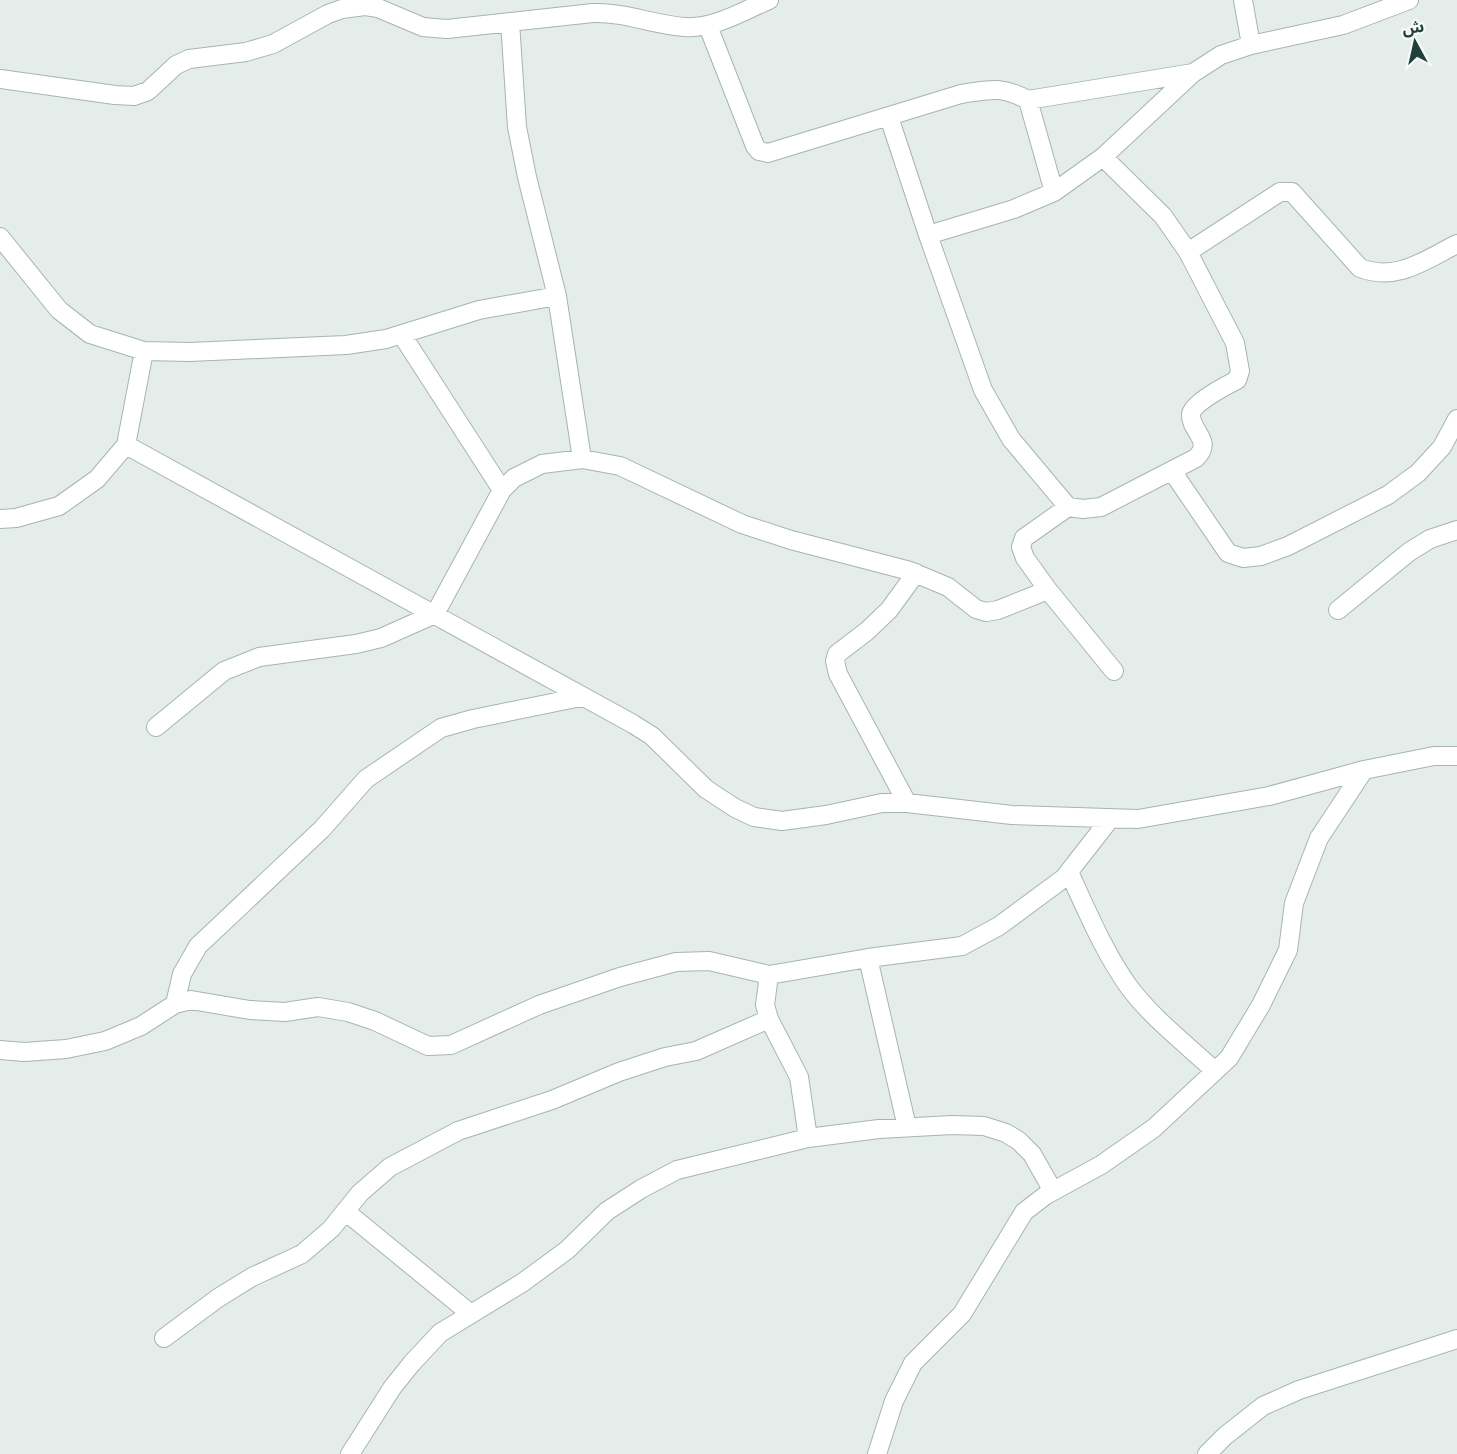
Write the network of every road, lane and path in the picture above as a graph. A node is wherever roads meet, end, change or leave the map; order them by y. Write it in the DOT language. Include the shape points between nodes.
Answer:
graph roads {
  1 [pos="769,0"];
  2 [pos="1243,0"];
  3 [pos="1408,0"];
  4 [pos="636,9"];
  5 [pos="510,22"];
  6 [pos="708,26"];
  7 [pos="1251,45"];
  8 [pos="1193,73"];
  9 [pos="0,79"];
  10 [pos="1028,100"];
  11 [pos="889,117"];
  12 [pos="1103,157"];
  13 [pos="1054,192"];
  14 [pos="928,235"];
  15 [pos="0,237"];
  16 [pos="1457,244"];
  17 [pos="1188,252"];
  18 [pos="556,296"];
  19 [pos="402,335"];
  20 [pos="144,351"];
  21 [pos="1457,419"];
  22 [pos="126,445"];
  23 [pos="582,459"];
  24 [pos="1172,471"];
  25 [pos="502,490"];
  26 [pos="1068,507"];
  27 [pos="0,519"];
  28 [pos="1457,530"];
  29 [pos="916,573"];
  30 [pos="1048,590"];
  31 [pos="1338,610"];
  32 [pos="435,614"];
  33 [pos="1114,671"];
  34 [pos="581,697"];
  35 [pos="156,727"];
  36 [pos="1457,756"];
  37 [pos="1364,770"];
  38 [pos="907,802"];
  39 [pos="1110,819"];
  40 [pos="1069,872"];
  41 [pos="868,958"];
  42 [pos="769,975"];
  43 [pos="175,1004"];
  44 [pos="770,1019"];
  45 [pos="0,1050"];
  46 [pos="1215,1071"];
  47 [pos="907,1127"];
  48 [pos="808,1138"];
  49 [pos="1053,1191"];
  50 [pos="345,1211"];
  51 [pos="471,1314"];
  52 [pos="164,1338"];
  53 [pos="1457,1339"];
  54 [pos="350,1454"];
  55 [pos="878,1454"];
  56 [pos="1207,1454"];
  1 -- 6 [label="street"];
  2 -- 7 [label="street"];
  3 -- 7 [label="street" via="1343,25"];
  4 -- 5 [label="street"];
  4 -- 6 [label="street" via="686,27"];
  5 -- 9 [label="street" via="423,27 365,6 328,14 273,44 246,52 189,59 176,65 148,91 134,96"];
  5 -- 18 [label="street" via="518,127"];
  6 -- 11 [label="street" via="759,152 768,153"];
  7 -- 8 [label="street" via="1221,56"];
  8 -- 10 [label="street"];
  8 -- 12 [label="street"];
  10 -- 11 [label="street" via="1011,91 960,94"];
  10 -- 13 [label="street"];
  11 -- 14 [label="street"];
  12 -- 13 [label="street"];
  12 -- 17 [label="street" via="1163,216"];
  13 -- 14 [label="street" via="1014,209"];
  14 -- 26 [label="street" via="983,390 1011,439"];
  15 -- 20 [label="street" via="59,310 90,334"];
  16 -- 17 [label="street" via="1408,269 1374,273 1360,268 1292,192 1280,192"];
  17 -- 24 [label="street" via="1235,343 1240,371 1237,380 1194,406 1191,413 1203,442 1202,452"];
  18 -- 19 [label="street" via="479,310"];
  18 -- 23 [label="street"];
  19 -- 20 [label="street" via="346,345"];
  19 -- 25 [label="street"];
  20 -- 22 [label="street"];
  21 -- 24 [label="street" via="1442,447 1418,473 1388,495 1262,556 1243,558 1228,553"];
  22 -- 27 [label="street" via="98,479 59,506"];
  22 -- 32 [label="street"];
  23 -- 25 [label="street" via="542,464 514,478"];
  23 -- 29 [label="street" via="620,466 742,524"];
  24 -- 26 [label="street" via="1101,507"];
  25 -- 32 [label="street"];
  26 -- 30 [label="street" via="1024,538 1021,547"];
  28 -- 31 [label="street" via="1430,539 1409,552"];
  29 -- 30 [label="street" via="948,587 986,612"];
  29 -- 38 [label="street" via="889,610 837,654 835,661 838,674"];
  30 -- 33 [label="street"];
  32 -- 34 [label="street"];
  32 -- 35 [label="street" via="381,638 259,657 224,671"];
  34 -- 38 [label="street" via="651,736 706,789 754,817 782,821"];
  34 -- 43 [label="street" via="441,728 366,779 322,829 198,946 182,974"];
  36 -- 37 [label="street" via="1434,756"];
  37 -- 39 [label="street" via="1269,796 1138,819"];
  37 -- 46 [label="street" via="1319,838 1294,903 1288,950 1261,1005 1229,1058"];
  38 -- 39 [label="street" via="1012,815"];
  39 -- 40 [label="street"];
  40 -- 41 [label="street" via="999,926 963,946"];
  40 -- 46 [label="street" via="1096,931 1130,987"];
  41 -- 42 [label="street"];
  41 -- 47 [label="street"];
  42 -- 43 [label="street" via="709,961 676,962 539,1005 451,1045 428,1046 375,1021 318,1007 285,1012 191,1000"];
  42 -- 44 [label="street" via="765,1005"];
  43 -- 45 [label="street" via="141,1026 105,1041 66,1049"];
  44 -- 48 [label="street" via="799,1077"];
  44 -- 50 [label="street" via="696,1051 619,1072 552,1100 458,1131 390,1167"];
  46 -- 49 [label="street" via="1154,1128 1101,1166"];
  47 -- 48 [label="street"];
  47 -- 49 [label="street" via="984,1126 1006,1133 1032,1154"];
  48 -- 51 [label="street" via="677,1170 608,1211 567,1250"];
  49 -- 55 [label="street" via="1024,1212 962,1314 913,1363 894,1401"];
  50 -- 51 [label="street"];
  50 -- 52 [label="street" via="332,1229 302,1254 252,1277"];
  51 -- 54 [label="street" via="440,1333 412,1363"];
  53 -- 56 [label="street" via="1299,1390 1263,1406"];
}
